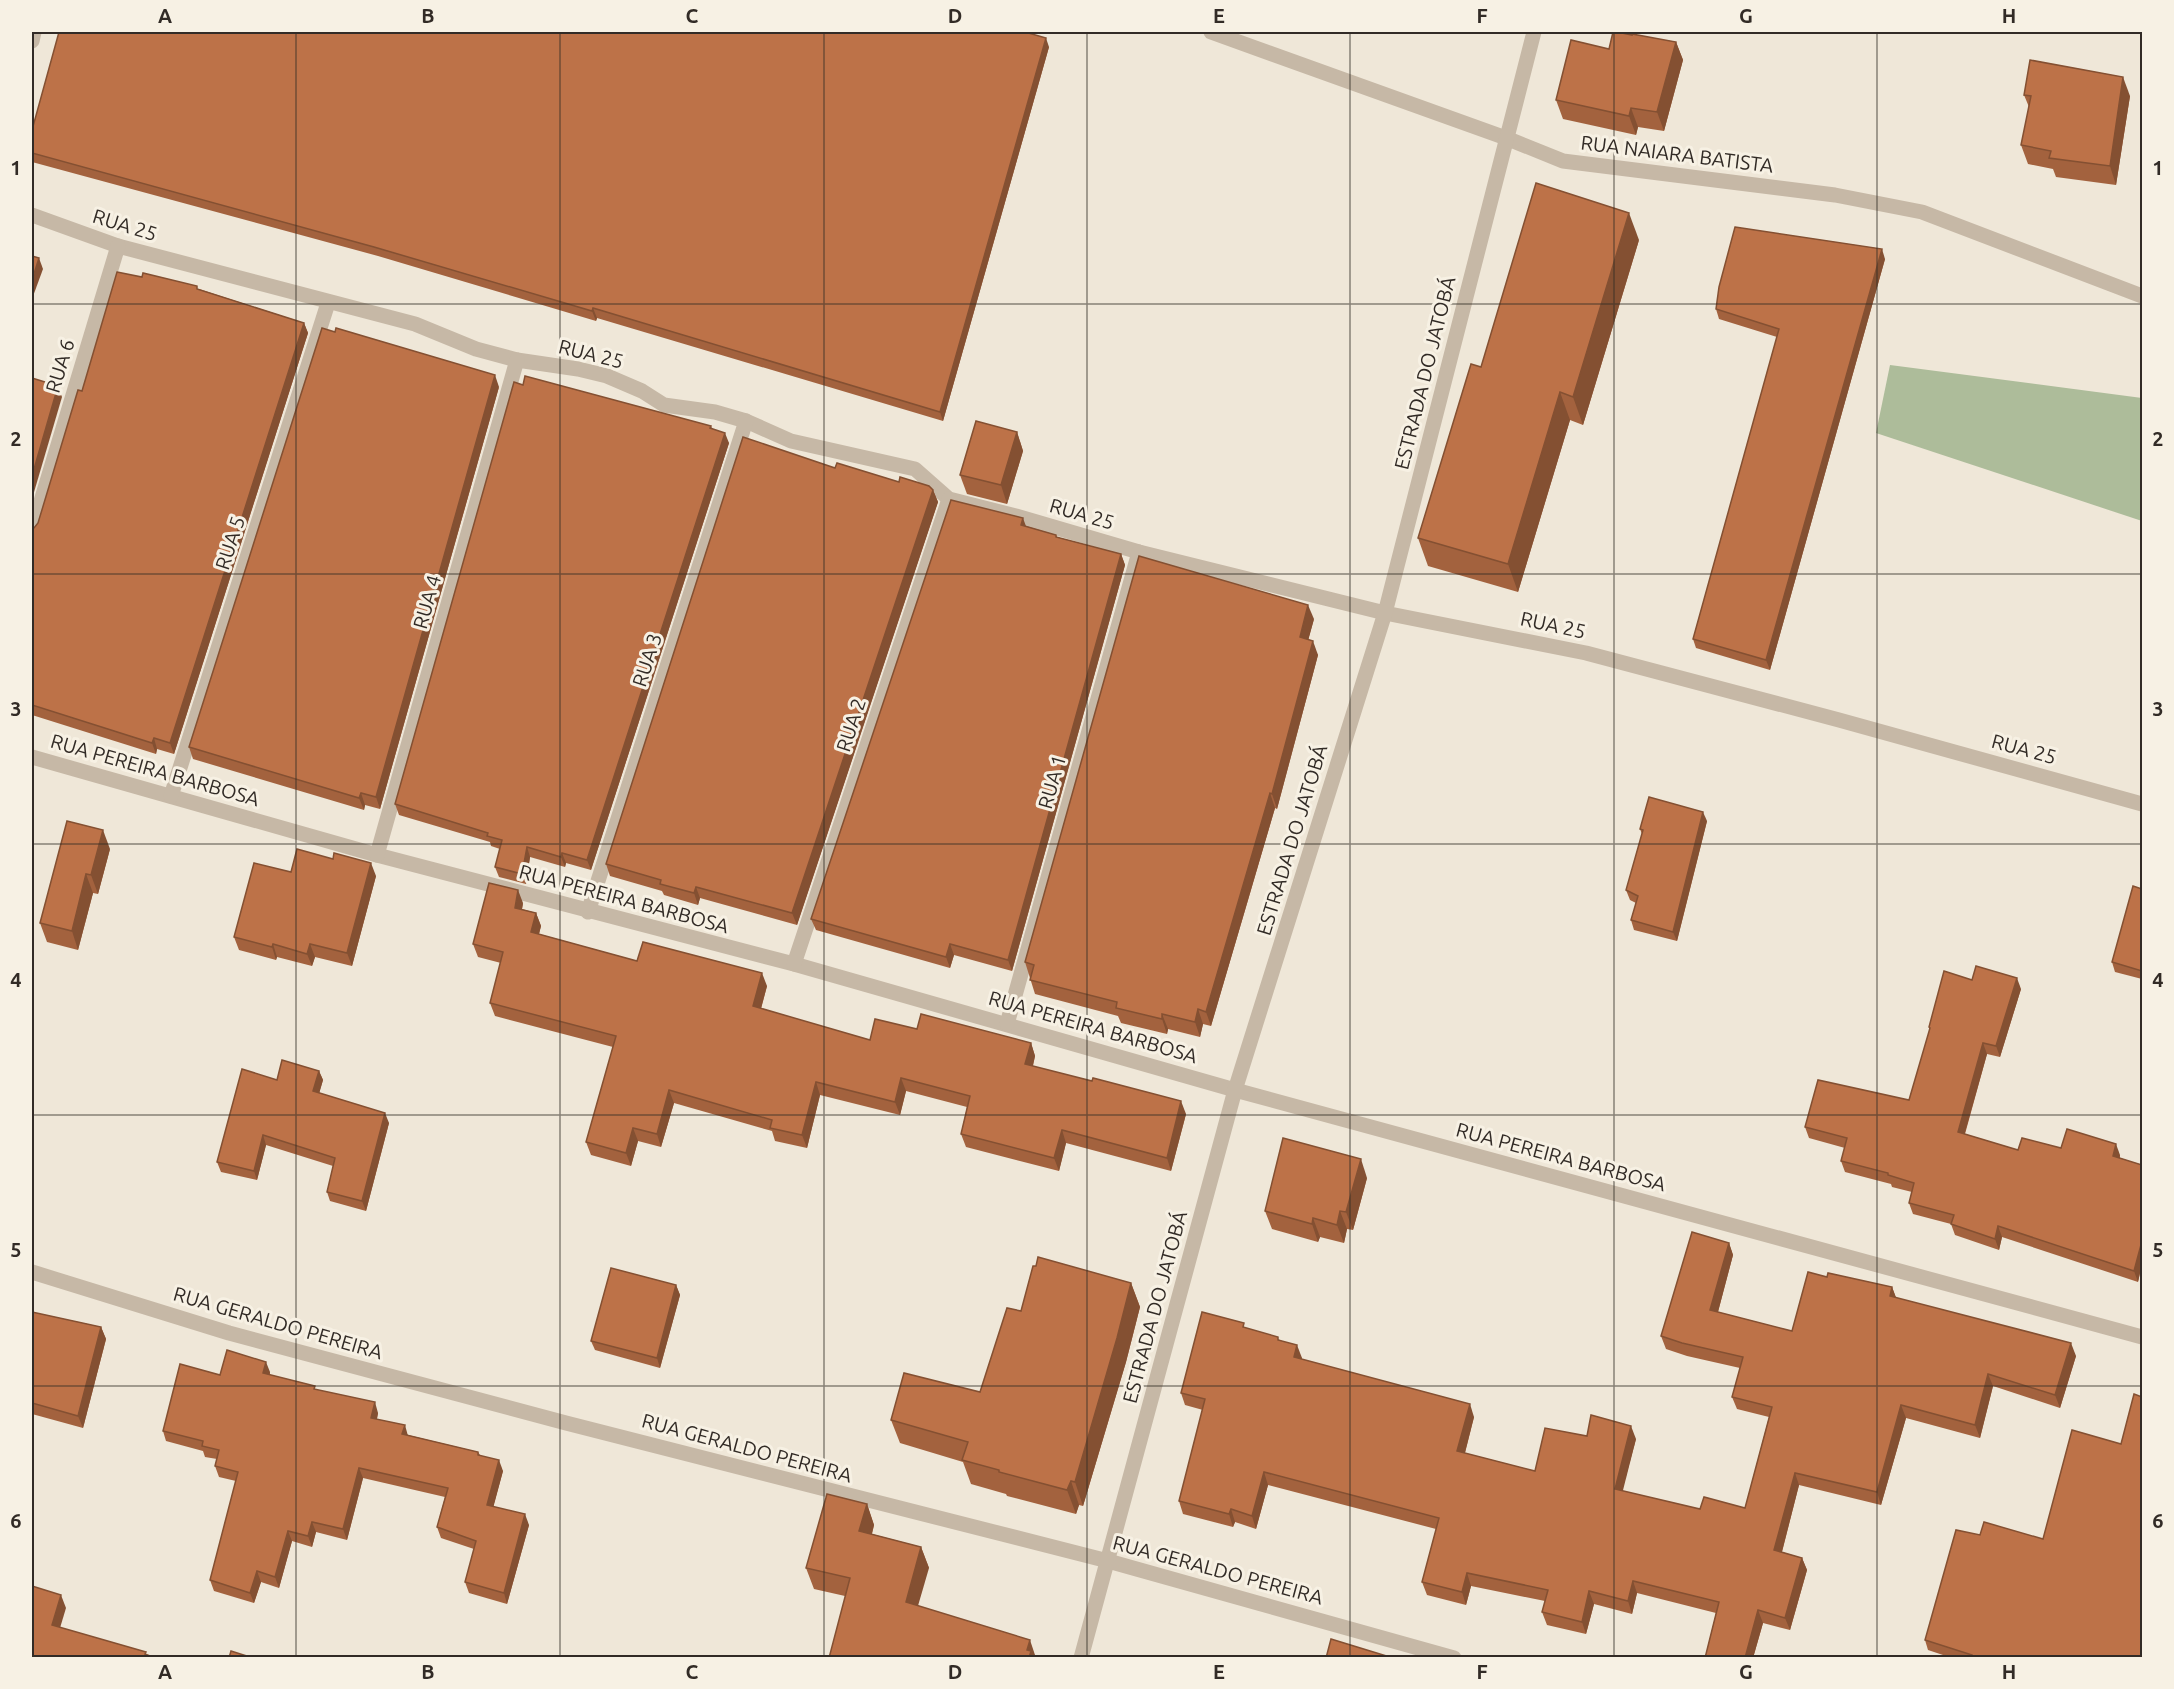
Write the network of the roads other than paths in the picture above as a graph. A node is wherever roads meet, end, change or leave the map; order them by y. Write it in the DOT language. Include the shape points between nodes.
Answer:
graph roads {
  1 [pos="34,32"];
  2 [pos="1211,32"];
  3 [pos="1534,32"];
  4 [pos="32,41"];
  5 [pos="1506,138"];
  6 [pos="32,215"];
  7 [pos="118,246"];
  8 [pos="2142,296"];
  9 [pos="328,303"];
  10 [pos="517,360"];
  11 [pos="746,421"];
  12 [pos="949,499"];
  13 [pos="32,531"];
  14 [pos="1138,552"];
  15 [pos="1385,613"];
  16 [pos="32,757"];
  17 [pos="171,796"];
  18 [pos="2142,804"];
  19 [pos="377,855"];
  20 [pos="588,912"];
  21 [pos="794,964"];
  22 [pos="1007,1024"];
  23 [pos="1235,1090"];
  24 [pos="32,1272"];
  25 [pos="2142,1337"];
  26 [pos="1108,1562"];
  27 [pos="1080,1658"];
  28 [pos="1454,1658"];
  1 -- 4 [label="street"];
  2 -- 5 [label="street, RUA NAIARA BATISTA"];
  3 -- 5 [label="street, ESTRADA DO JATOBÁ"];
  5 -- 8 [label="street, RUA NAIARA BATISTA" via="1563,161 1834,195 1922,212"];
  5 -- 15 [label="street, ESTRADA DO JATOBÁ"];
  6 -- 7 [label="street, RUA 25"];
  7 -- 9 [label="street, RUA 25"];
  7 -- 13 [label="street, RUA 6"];
  9 -- 10 [label="street, RUA 25" via="415,324"];
  9 -- 17 [label="street, RUA 5"];
  10 -- 11 [label="street, RUA 25" via="607,376 664,405"];
  10 -- 19 [label="street, RUA 4"];
  11 -- 12 [label="street, RUA 25" via="791,441 915,469"];
  11 -- 20 [label="street, RUA 3"];
  12 -- 14 [label="street, RUA 25"];
  12 -- 21 [label="street, RUA 2"];
  14 -- 15 [label="street, RUA 25"];
  14 -- 22 [label="street, RUA 1"];
  15 -- 18 [label="street, RUA 25" via="1586,653"];
  15 -- 23 [label="street, ESTRADA DO JATOBÁ"];
  16 -- 17 [label="street, RUA PEREIRA BARBOSA"];
  17 -- 19 [label="street, RUA PEREIRA BARBOSA"];
  19 -- 20 [label="street, RUA PEREIRA BARBOSA"];
  20 -- 21 [label="street, RUA PEREIRA BARBOSA"];
  21 -- 22 [label="street, RUA PEREIRA BARBOSA"];
  22 -- 23 [label="street, RUA PEREIRA BARBOSA"];
  23 -- 25 [label="street, RUA PEREIRA BARBOSA"];
  23 -- 26 [label="street, ESTRADA DO JATOBÁ"];
  24 -- 26 [label="street, RUA GERALDO PEREIRA" via="229,1333"];
  26 -- 27 [label="street, ESTRADA DO JATOBÁ"];
  26 -- 28 [label="street, RUA GERALDO PEREIRA"];
}
